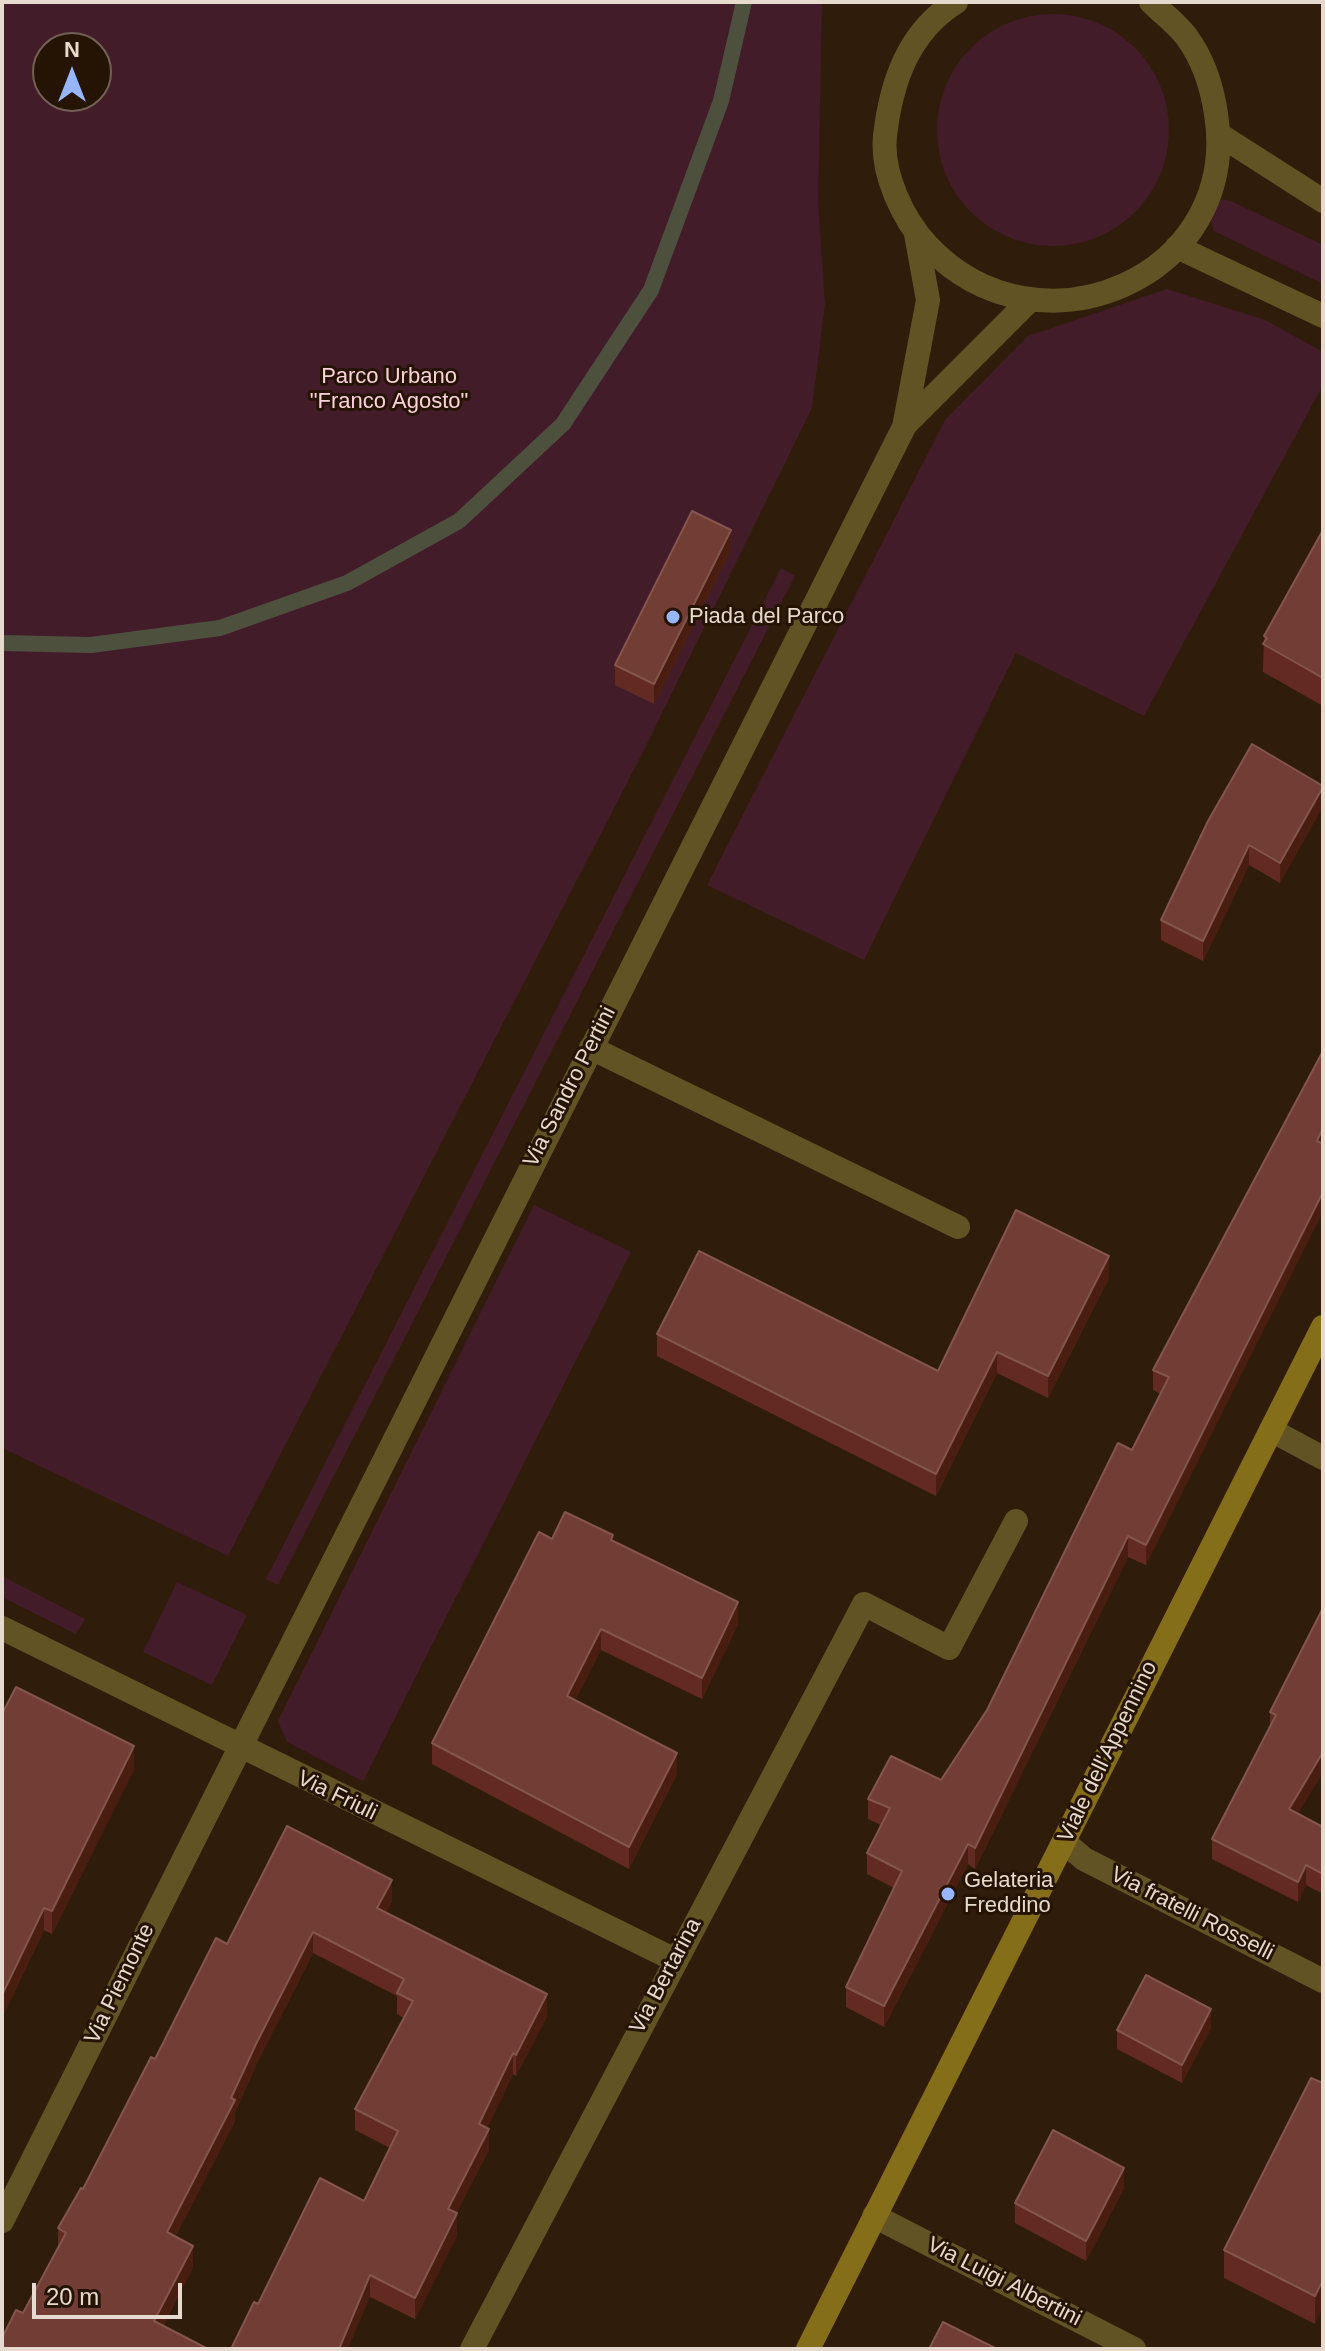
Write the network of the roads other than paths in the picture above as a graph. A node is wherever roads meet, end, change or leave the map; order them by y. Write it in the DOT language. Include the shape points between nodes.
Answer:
graph roads {
  1 [pos="1151,2"];
  2 [pos="947,5"];
  3 [pos="1220,135"];
  4 [pos="1323,201"];
  5 [pos="916,234"];
  6 [pos="1177,247"];
  7 [pos="1028,302"];
  8 [pos="1323,316"];
  9 [pos="904,427"];
  10 [pos="591,1048"];
  11 [pos="958,1227"];
  12 [pos="1323,1327"];
  13 [pos="1271,1430"];
  14 [pos="1323,1458"];
  15 [pos="1016,1521"];
  16 [pos="2,1628"];
  17 [pos="238,1747"];
  18 [pos="1064,1842"];
  19 [pos="675,1960"];
  20 [pos="1323,1981"];
  21 [pos="874,2216"];
  22 [pos="2,2221"];
  23 [pos="472,2349"];
  24 [pos="808,2349"];
  25 [pos="1134,2349"];
  1 -- 3 [label="street" via="1186,36 1211,83"];
  2 -- 5 [label="street" via="910,48 890,94 885,142 894,190"];
  3 -- 4 [label="street"];
  3 -- 6 [label="street" via="1215,175 1200,214"];
  5 -- 7 [label="street" via="947,267 985,289"];
  5 -- 9 [label="street, Via Sandro Pertini" via="928,300"];
  6 -- 7 [label="street" via="1135,282 1082,301"];
  6 -- 8 [label="street"];
  7 -- 9 [label="street, Via Sandro Pertini"];
  9 -- 10 [label="street, Via Sandro Pertini"];
  10 -- 11 [label="street"];
  10 -- 17 [label="street, Via Sandro Pertini"];
  12 -- 13 [label="main road, Viale dell'Appennino"];
  13 -- 14 [label="street"];
  13 -- 18 [label="main road, Viale dell'Appennino"];
  15 -- 19 [label="street, Via Bertarina" via="949,1648 864,1604"];
  16 -- 17 [label="street, Via Friuli"];
  17 -- 19 [label="street, Via Friuli"];
  17 -- 22 [label="street, Via Piemonte"];
  18 -- 20 [label="street, Via fratelli Rosselli" via="1084,1859"];
  18 -- 21 [label="main road, Viale dell'Appennino"];
  19 -- 23 [label="street, Via Bertarina"];
  21 -- 24 [label="main road, Viale dell'Appennino"];
  21 -- 25 [label="street, Via Luigi Albertini"];
}
